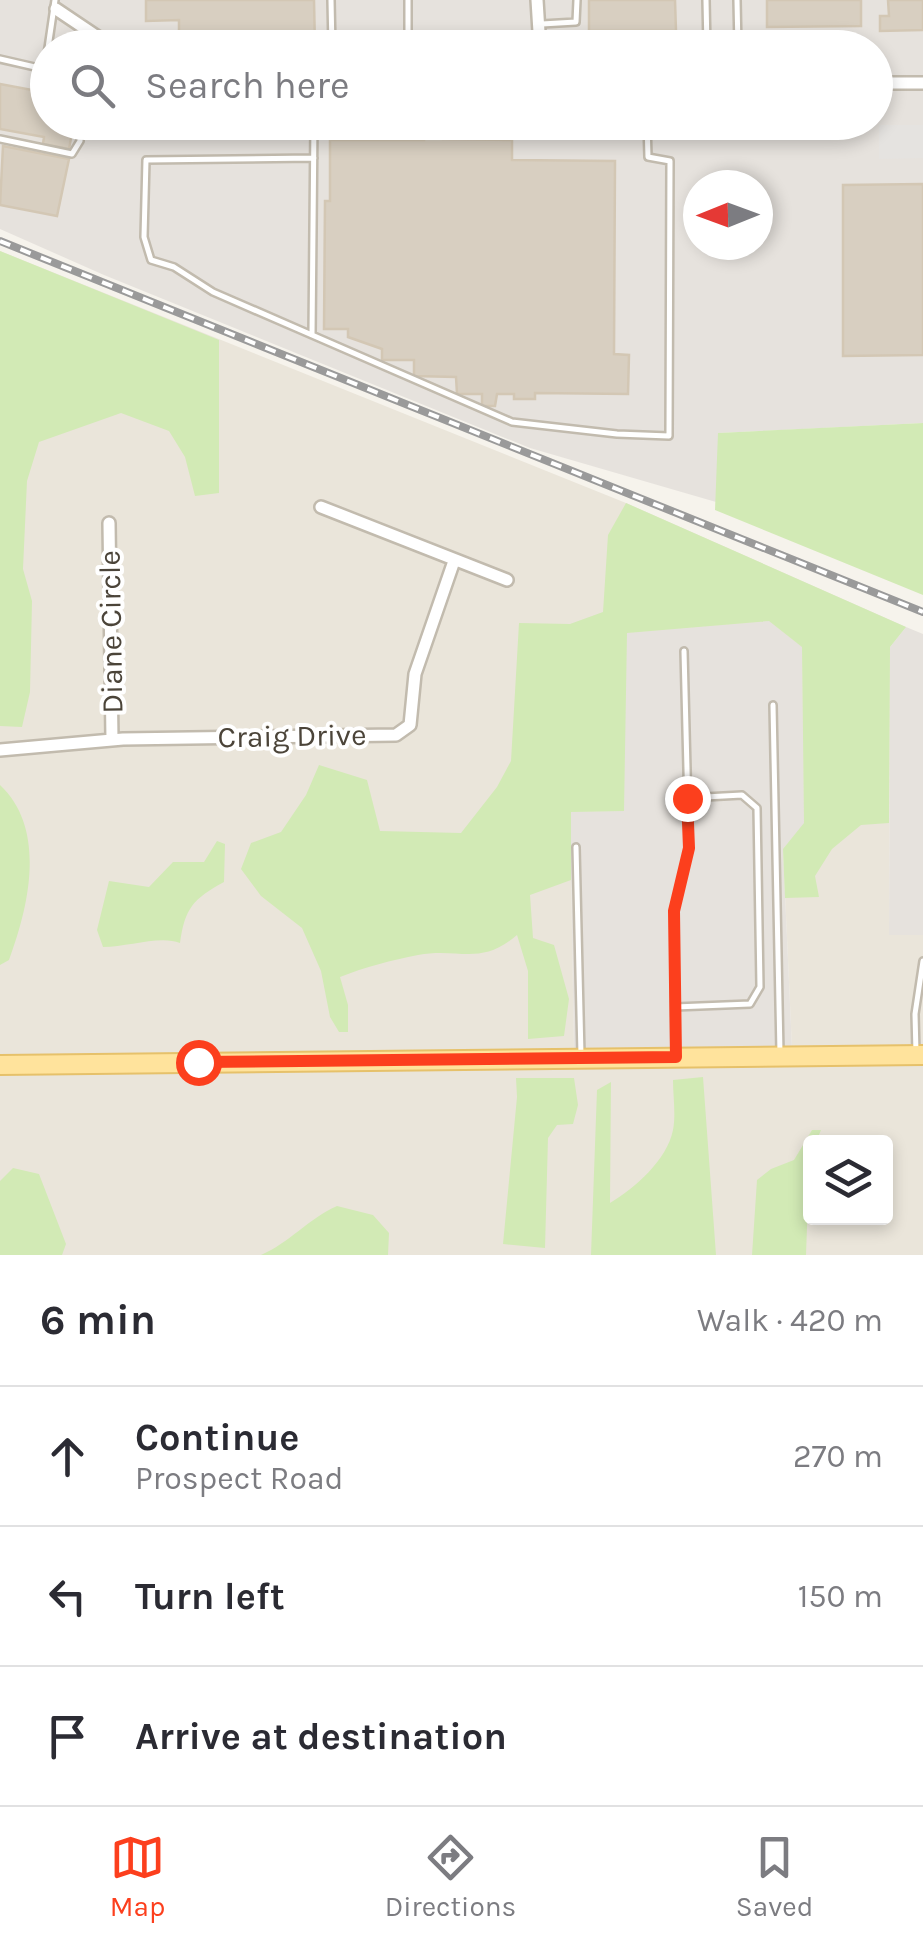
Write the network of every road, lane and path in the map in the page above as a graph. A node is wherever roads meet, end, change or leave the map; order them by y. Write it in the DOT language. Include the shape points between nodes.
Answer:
graph roads {
  1 [pos="331,0"];
  2 [pos="408,0"];
  3 [pos="538,0"];
  4 [pos="576,0"];
  5 [pos="706,0"];
  6 [pos="737,0"];
  7 [pos="56,5"];
  8 [pos="538,24"];
  9 [pos="51,30"];
  10 [pos="90,30"];
  11 [pos="332,30"];
  12 [pos="408,30"];
  13 [pos="538,30"];
  14 [pos="707,30"];
  15 [pos="738,30"];
  16 [pos="0,59"];
  17 [pos="30,66"];
  18 [pos="893,83"];
  19 [pos="923,83"];
  20 [pos="0,138"];
  21 [pos="80,140"];
  22 [pos="314,140"];
  23 [pos="648,140"];
  24 [pos="314,158"];
  25 [pos="312,335"];
  26 [pos="321,507"];
  27 [pos="110,523"];
  28 [pos="454,561"];
  29 [pos="507,580"];
  30 [pos="684,651"];
  31 [pos="773,705"];
  32 [pos="112,740"];
  33 [pos="0,750"];
  34 [pos="687,798"];
  35 [pos="576,847"];
  36 [pos="923,961"];
  37 [pos="675,1007"];
  38 [pos="920,1055"];
  39 [pos="780,1056"];
  40 [pos="676,1057"];
  41 [pos="581,1058"];
  42 [pos="0,1064"];
  1 -- 11 [label="lane"];
  2 -- 12 [label="lane"];
  3 -- 8 [label="street"];
  4 -- 8 [label="lane" via="576,22"];
  5 -- 14 [label="lane"];
  6 -- 15 [label="lane"];
  7 -- 9 [label="lane"];
  7 -- 10 [label="street"];
  8 -- 13 [label="street"];
  16 -- 17 [label="lane"];
  18 -- 19 [label="street"];
  20 -- 21 [label="lane" via="72,154"];
  22 -- 24 [label="lane"];
  23 -- 25 [label="lane" via="648,157 670,160 668,436 512,422"];
  24 -- 25 [label="lane"];
  24 -- 25 [label="lane" via="146,160 144,237 151,260"];
  26 -- 28 [label="street"];
  27 -- 32 [label="street, Diane Circle"];
  28 -- 29 [label="street"];
  28 -- 32 [label="street, Craig Drive" via="415,674 410,725 396,734"];
  30 -- 34 [label="lane"];
  31 -- 39 [label="lane"];
  32 -- 33 [label="street, Craig Drive"];
  34 -- 37 [label="lane" via="689,848 674,911"];
  34 -- 37 [label="lane" via="742,795 757,808 760,987 750,1004"];
  35 -- 41 [label="lane"];
  36 -- 38 [label="lane" via="915,1014"];
  37 -- 40 [label="lane"];
  38 -- 39 [label="main road"];
  39 -- 40 [label="main road"];
  40 -- 41 [label="main road"];
  41 -- 42 [label="main road"];
}
